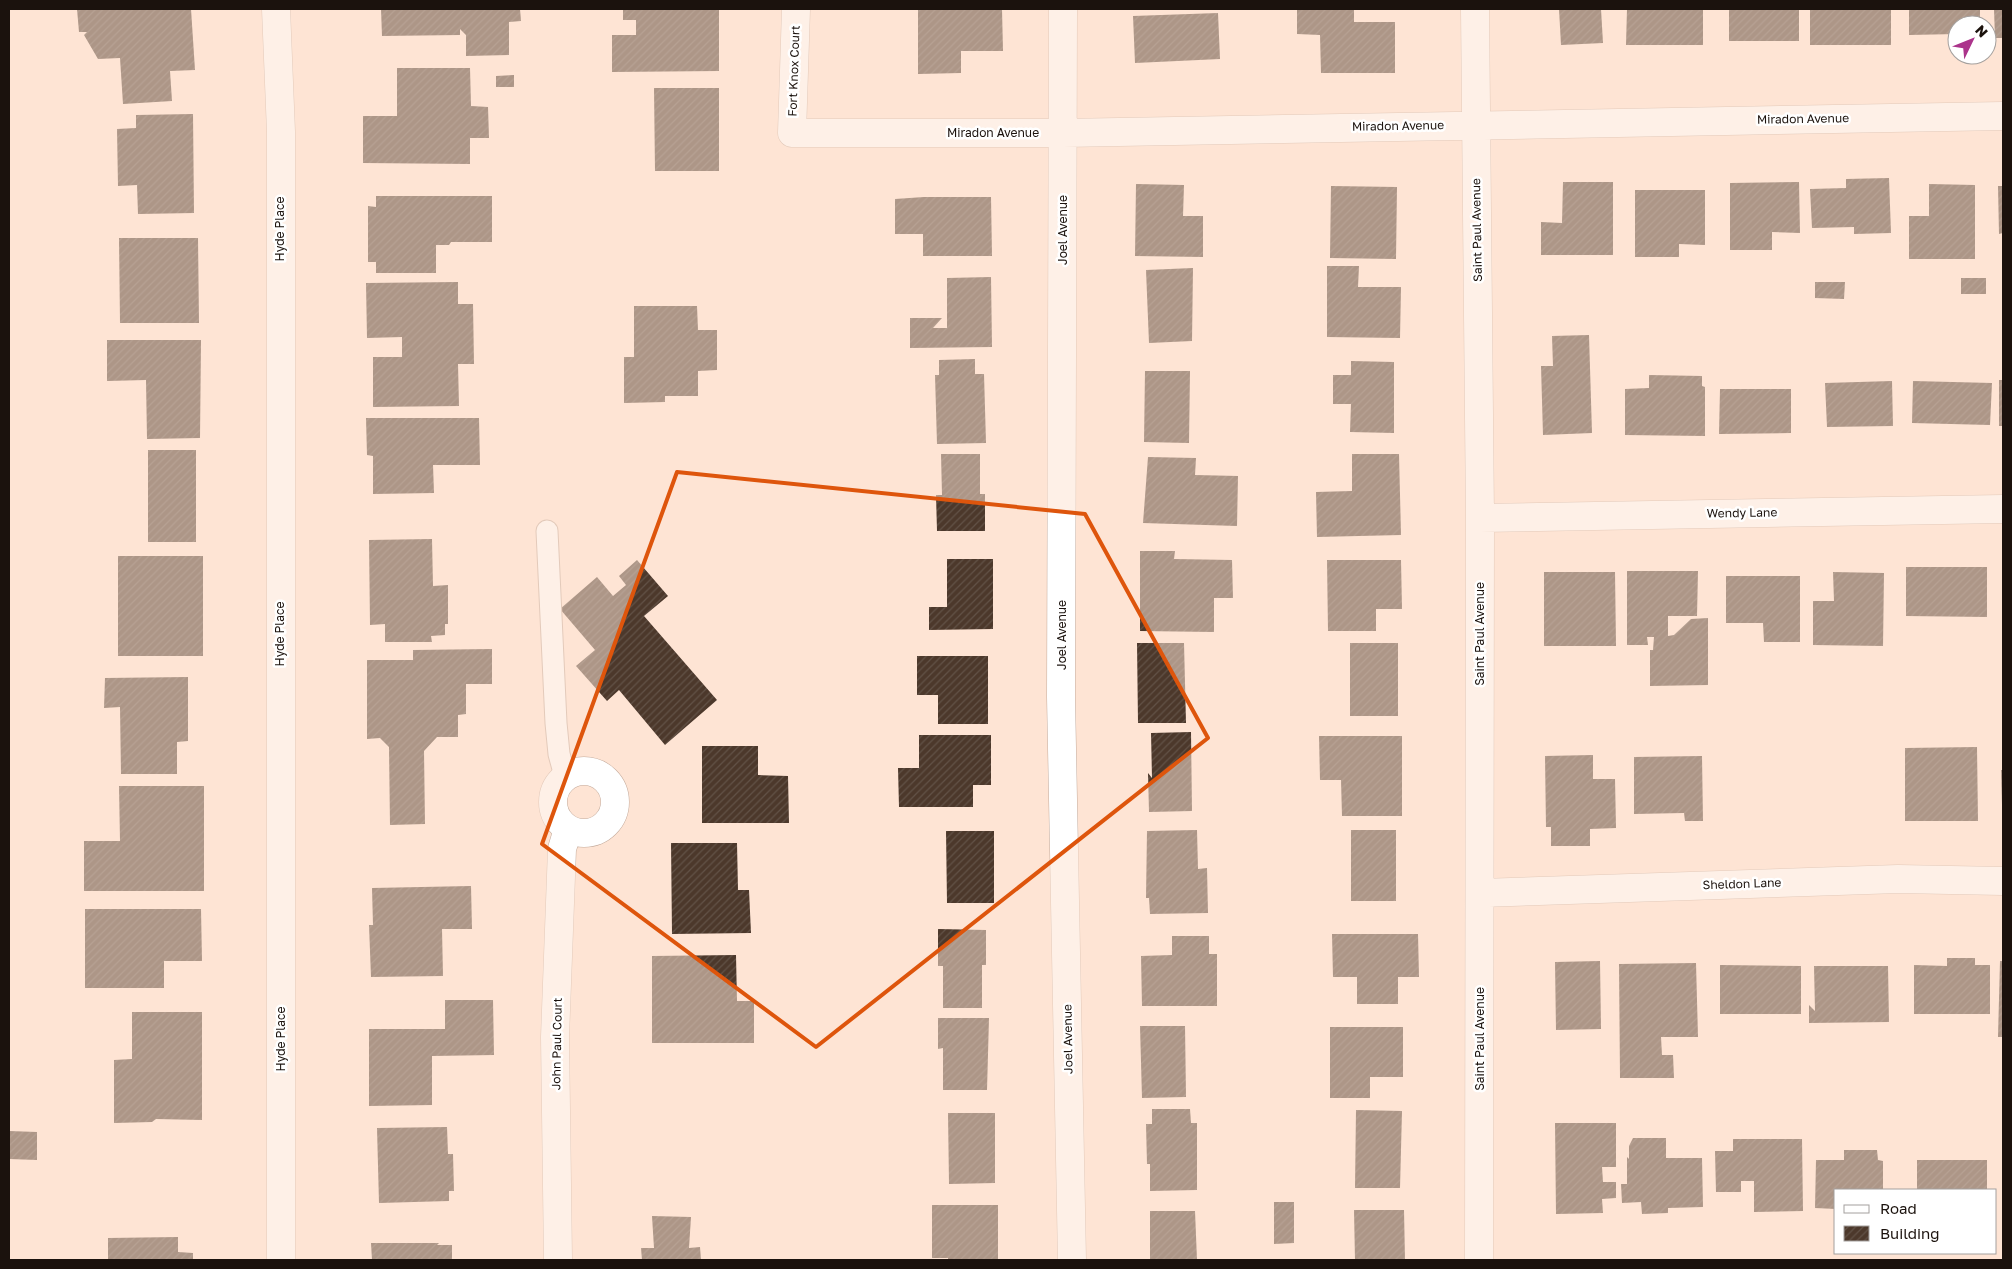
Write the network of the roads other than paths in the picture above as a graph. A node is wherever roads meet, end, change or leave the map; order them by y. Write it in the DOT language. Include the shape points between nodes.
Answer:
graph roads {
  1 [pos="276,9"];
  2 [pos="796,9"];
  3 [pos="1063,9"];
  4 [pos="1475,9"];
  5 [pos="2003,116"];
  6 [pos="1476,125"];
  7 [pos="1063,133"];
  8 [pos="792,134"];
  9 [pos="2003,508"];
  10 [pos="1480,518"];
  11 [pos="547,530"];
  12 [pos="565,776"];
  13 [pos="568,829"];
  14 [pos="2003,881"];
  15 [pos="1481,893"];
  16 [pos="281,1260"];
  17 [pos="558,1260"];
  18 [pos="1072,1260"];
  19 [pos="1480,1260"];
  1 -- 16 [label="street, Hyde Place" via="281,132"];
  2 -- 8 [label="street, Fort Knox Court"];
  3 -- 7 [label="street, Joel Avenue"];
  4 -- 6 [label="street, Saint Paul Avenue"];
  5 -- 6 [label="street, Miradon Avenue"];
  6 -- 7 [label="street, Miradon Avenue"];
  6 -- 10 [label="street, Saint Paul Avenue"];
  7 -- 8 [label="street, Miradon Avenue"];
  7 -- 18 [label="street, Joel Avenue" via="1061,697"];
  9 -- 10 [label="street, Wendy Lane"];
  10 -- 15 [label="street, Saint Paul Avenue"];
  11 -- 12 [label="lane" via="556,723"];
  12 -- 13 [label="street" via="557,785 554,810"];
  12 -- 13 [label="street" via="589,770 601,775 610,783 616,807 604,827 580,833"];
  13 -- 17 [label="street, John Paul Court" via="562,849 556,1037"];
  14 -- 15 [label="street, Sheldon Lane" via="1898,879"];
  15 -- 19 [label="street, Saint Paul Avenue"];
}
